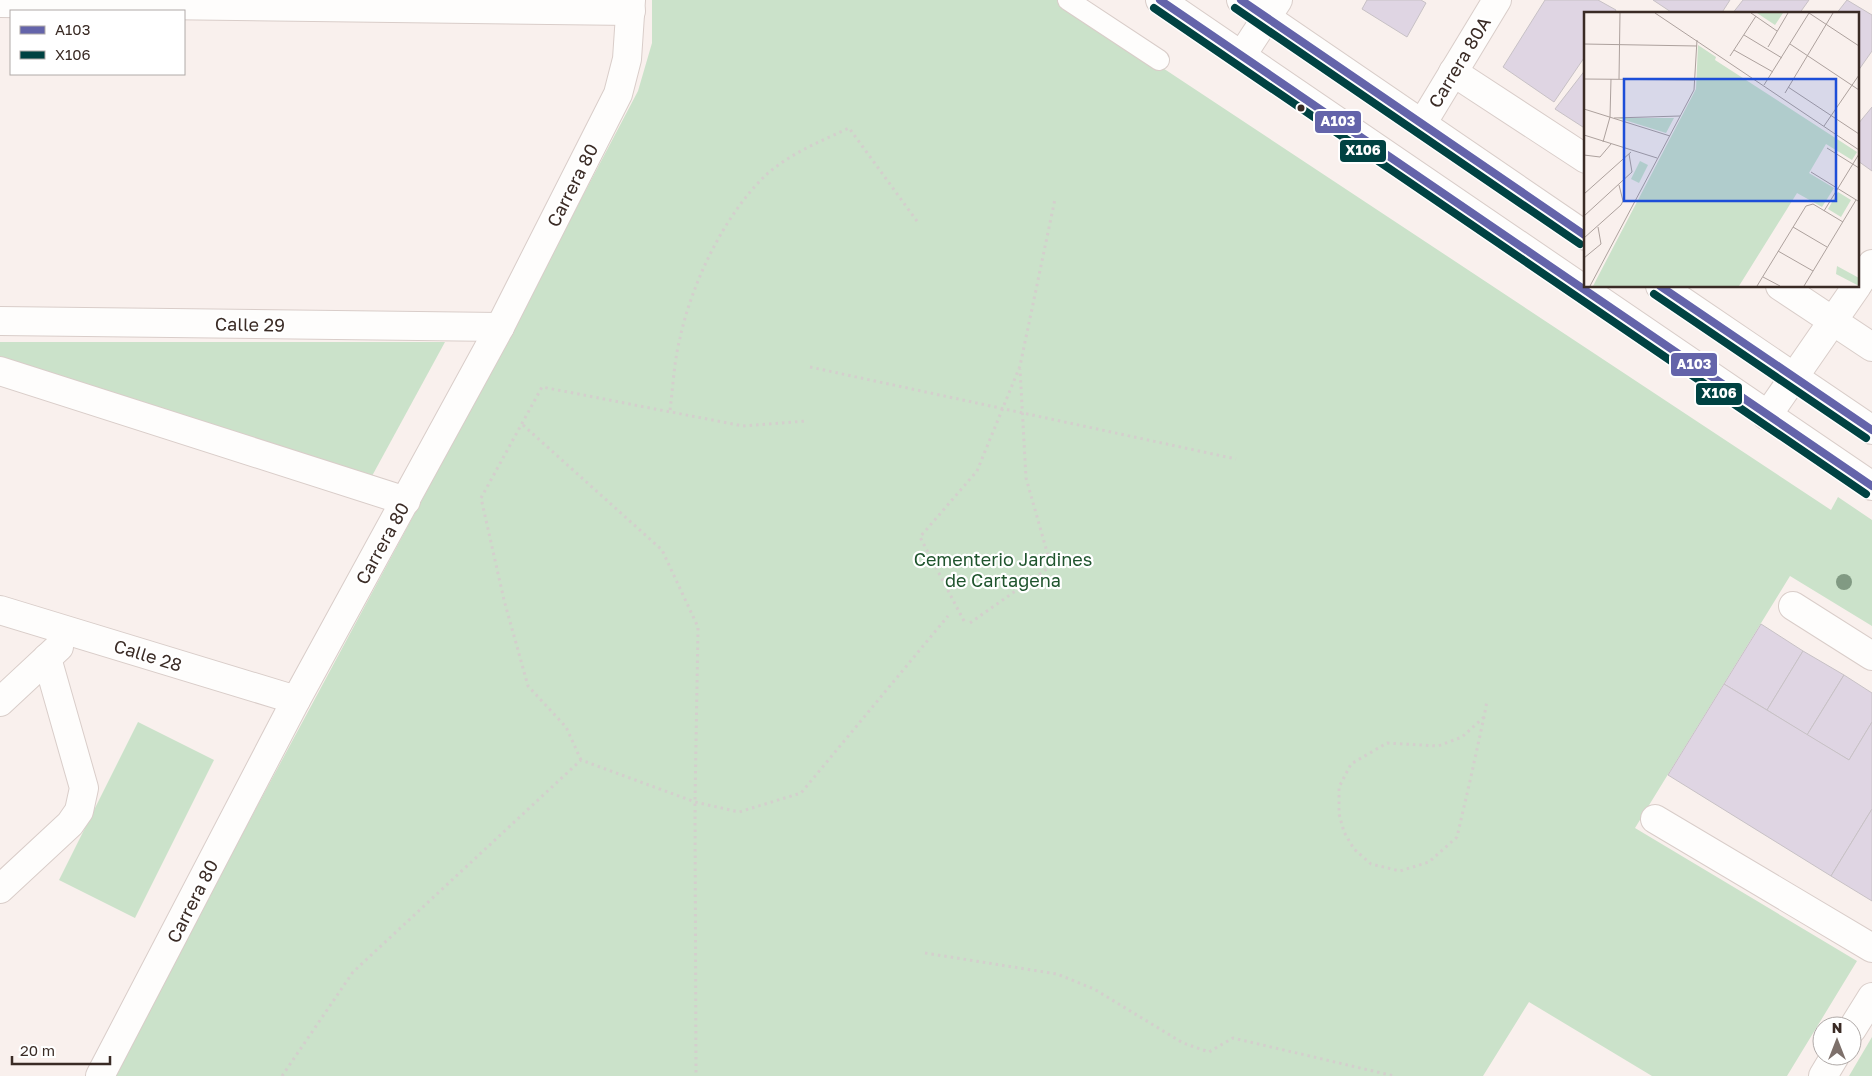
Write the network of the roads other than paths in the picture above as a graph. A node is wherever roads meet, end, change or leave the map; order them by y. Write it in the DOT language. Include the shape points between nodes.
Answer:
graph roads {
  1 [pos="1068,0"];
  2 [pos="1160,0"];
  3 [pos="1241,0"];
  4 [pos="1497,0"];
  5 [pos="0,3"];
  6 [pos="631,6"];
  7 [pos="1273,9"];
  8 [pos="1242,55"];
  9 [pos="1159,60"];
  10 [pos="1453,72"];
  11 [pos="1422,124"];
  12 [pos="1584,158"];
  13 [pos="1584,235"];
  14 [pos="1872,264"];
  15 [pos="1860,281"];
  16 [pos="1663,288"];
  17 [pos="1783,288"];
  18 [pos="1855,288"];
  19 [pos="0,321"];
  20 [pos="1833,321"];
  21 [pos="500,327"];
  22 [pos="1872,347"];
  23 [pos="0,371"];
  24 [pos="1794,378"];
  25 [pos="1767,416"];
  26 [pos="1872,430"];
  27 [pos="1872,486"];
  28 [pos="406,501"];
  29 [pos="1793,606"];
  30 [pos="0,610"];
  31 [pos="74,633"];
  32 [pos="1872,656"];
  33 [pos="47,658"];
  34 [pos="296,700"];
  35 [pos="0,702"];
  36 [pos="1655,819"];
  37 [pos="0,889"];
  38 [pos="1872,948"];
  39 [pos="1872,997"];
  40 [pos="1860,1016"];
  41 [pos="100,1076"];
  1 -- 9 [label="lane"];
  2 -- 8 [label="main road"];
  3 -- 7 [label="main road"];
  4 -- 10 [label="main road, Carrera 80A"];
  5 -- 6 [label="main road"];
  6 -- 21 [label="main road, Carrera 80" via="627,59 618,94"];
  7 -- 8 [label="main road"];
  7 -- 11 [label="main road"];
  8 -- 25 [label="main road"];
  10 -- 11 [label="main road, Carrera 80A"];
  10 -- 12 [label="main road"];
  11 -- 13 [label="main road"];
  14 -- 15 [label="main road"];
  16 -- 24 [label="main road"];
  17 -- 20 [label="main road"];
  18 -- 20 [label="main road"];
  19 -- 21 [label="main road, Calle 29"];
  20 -- 22 [label="main road"];
  20 -- 24 [label="main road"];
  21 -- 28 [label="main road, Carrera 80"];
  23 -- 28 [label="main road"];
  24 -- 25 [label="main road"];
  24 -- 26 [label="main road"];
  25 -- 27 [label="main road"];
  28 -- 34 [label="main road, Carrera 80"];
  29 -- 32 [label="main road"];
  30 -- 31 [label="main road, Calle 28"];
  31 -- 33 [label="main road"];
  31 -- 34 [label="main road, Calle 28"];
  33 -- 35 [label="main road"];
  33 -- 37 [label="main road" via="84,788 79,810 70,824"];
  34 -- 41 [label="main road, Carrera 80"];
  36 -- 38 [label="main road"];
  39 -- 40 [label="main road"];
}
